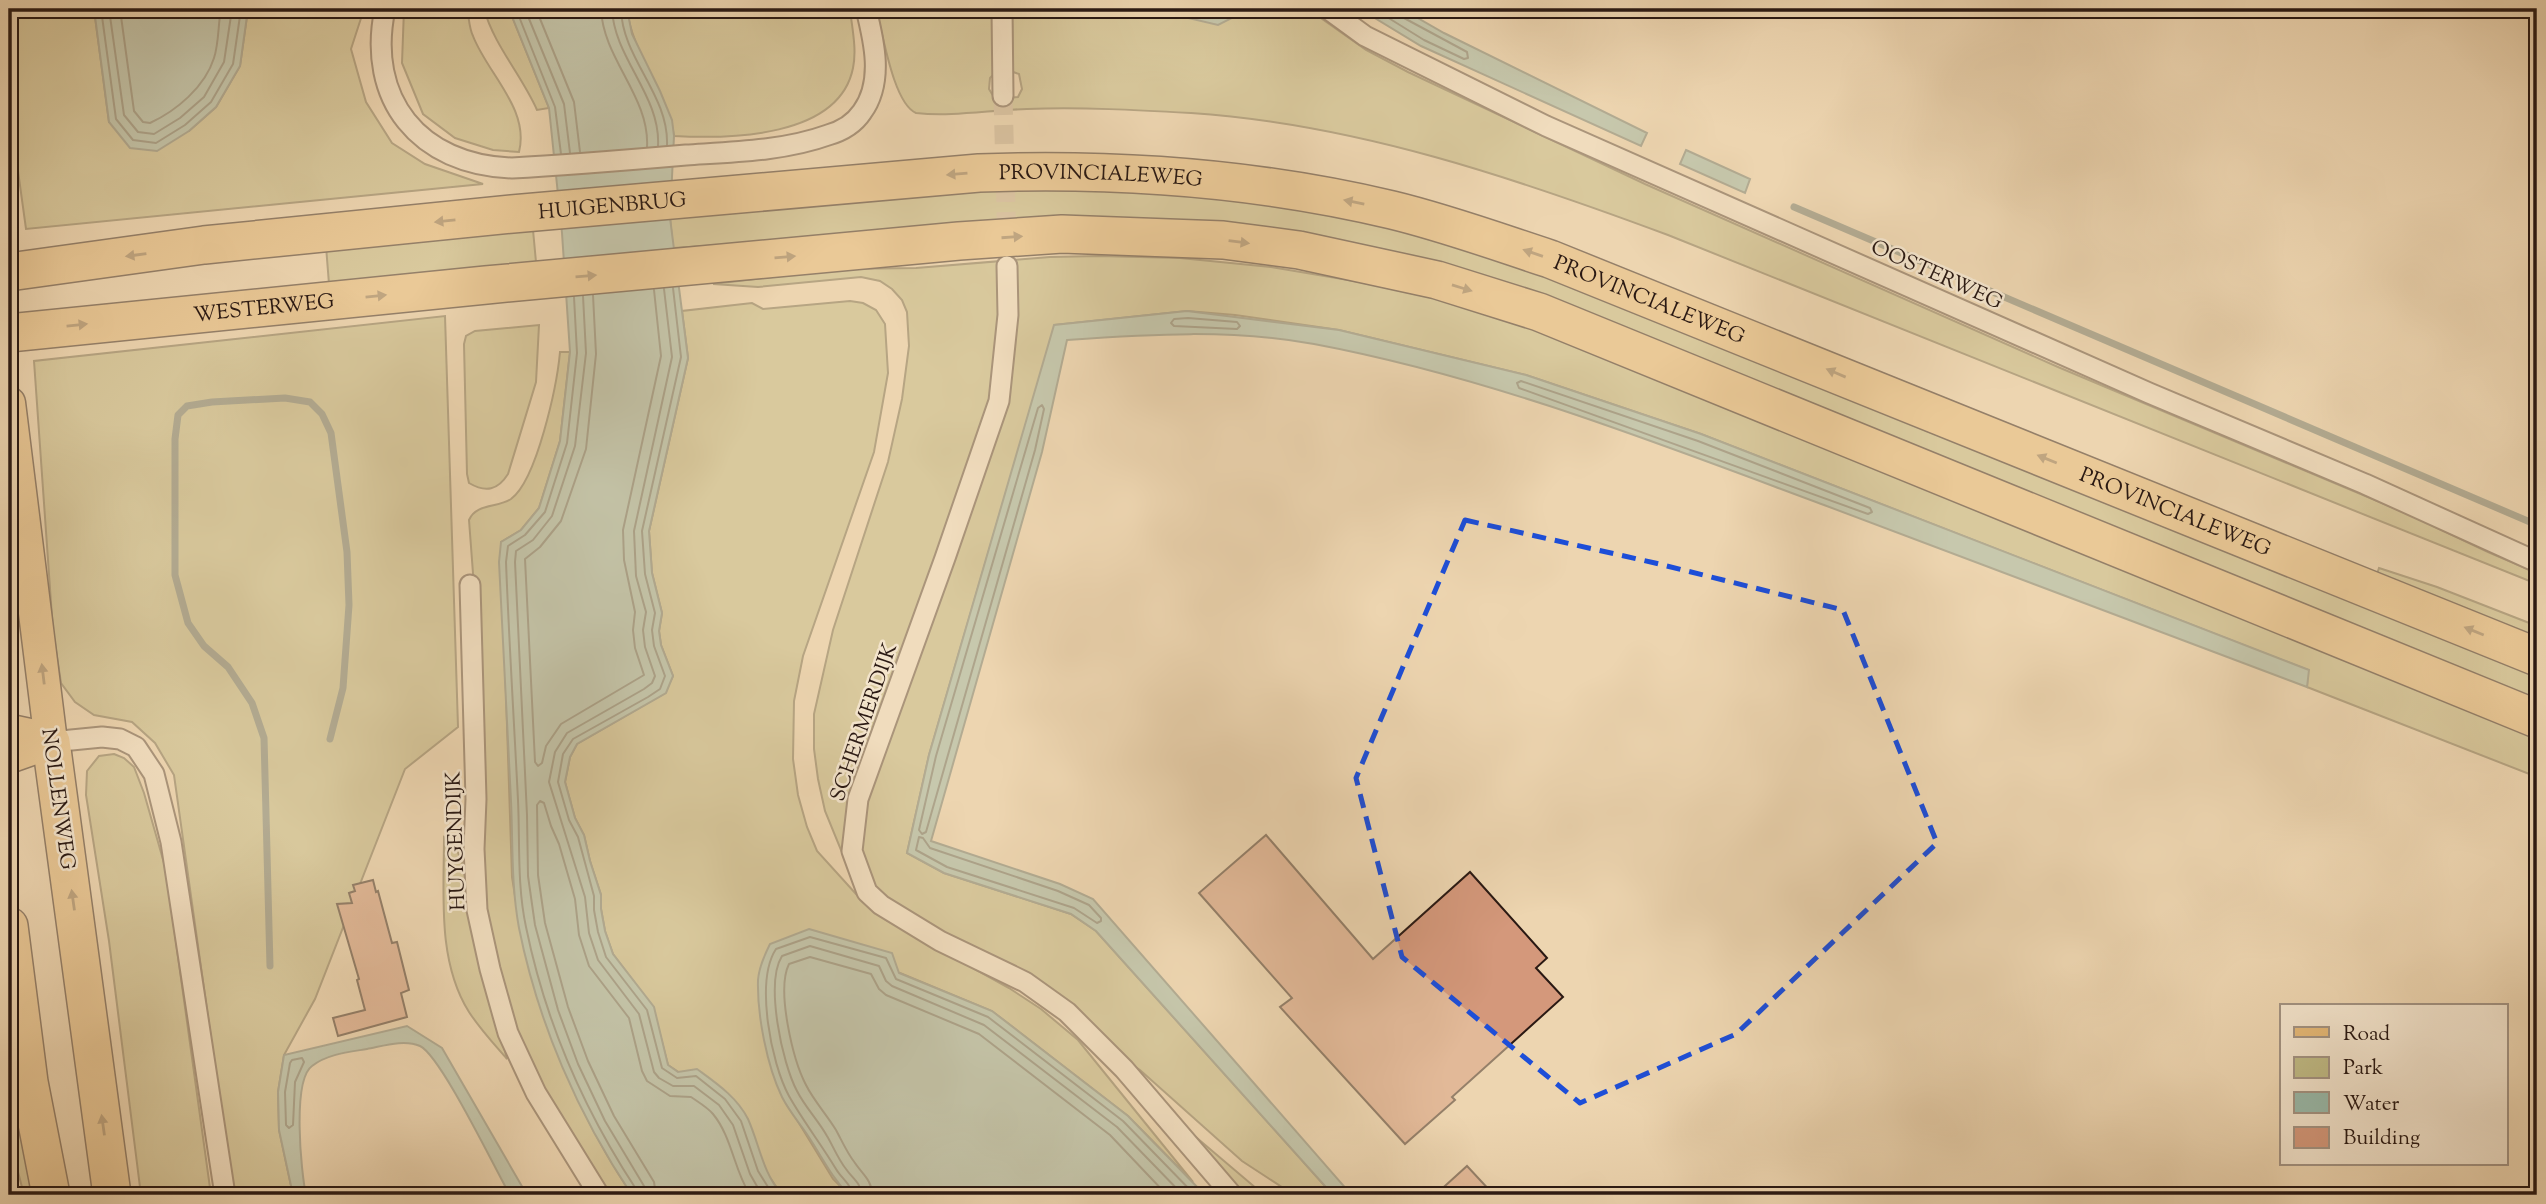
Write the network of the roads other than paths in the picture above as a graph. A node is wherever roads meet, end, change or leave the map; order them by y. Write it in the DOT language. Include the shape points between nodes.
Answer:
graph roads {
  1 [pos="384,9"];
  2 [pos="866,9"];
  3 [pos="1002,9"];
  4 [pos="1328,9"];
  5 [pos="1003,96"];
  6 [pos="713,196"];
  7 [pos="1007,266"];
  8 [pos="9,272"];
  9 [pos="9,333"];
  10 [pos="10,412"];
  11 [pos="2537,562"];
  12 [pos="470,584"];
  13 [pos="2537,657"];
  14 [pos="2537,719"];
  15 [pos="9,733"];
  16 [pos="51,742"];
  17 [pos="9,757"];
  18 [pos="9,926"];
  19 [pos="51,1195"];
  20 [pos="112,1195"];
  21 [pos="225,1195"];
  22 [pos="599,1195"];
  23 [pos="1232,1195"];
  1 -- 2 [label="street, HUIGENBRUG" via="379,40 384,76 414,131 464,161 495,168 760,149 844,129 868,103 875,73"];
  3 -- 5 [label="street"];
  4 -- 11 [label="street, OOSTERWEG" via="1365,36 1546,126"];
  6 -- 8 [label="highway, HUIGENBRUG, one-way" via="204,246"];
  13 -- 6 [label="highway, PROVINCIALEWEG, one-way" via="1550,259 1393,210 1233,182 1046,170"];
  7 -- 23 [label="street, SCHERMERDIJK" via="1008,315 999,401 858,799 852,851 867,892 881,905 940,941 1025,982 1067,1012 1124,1069"];
  9 -- 14 [label="highway, WESTERWEG, one-way" via="1062,234 1223,240 1299,250 1391,268 1539,312"];
  16 -- 10 [label="main road, NOLLENWEG, one-way"];
  12 -- 22 [label="street, HUYGENDIJK" via="477,910 508,1033 536,1093"];
  15 -- 16 [label="highway"];
  16 -- 17 [label="main road"];
  20 -- 16 [label="highway, NOLLENWEG, one-way"];
  16 -- 21 [label="street" via="120,739 136,747 154,774 171,842"];
  18 -- 19 [label="highway" via="29,1082"];
}
